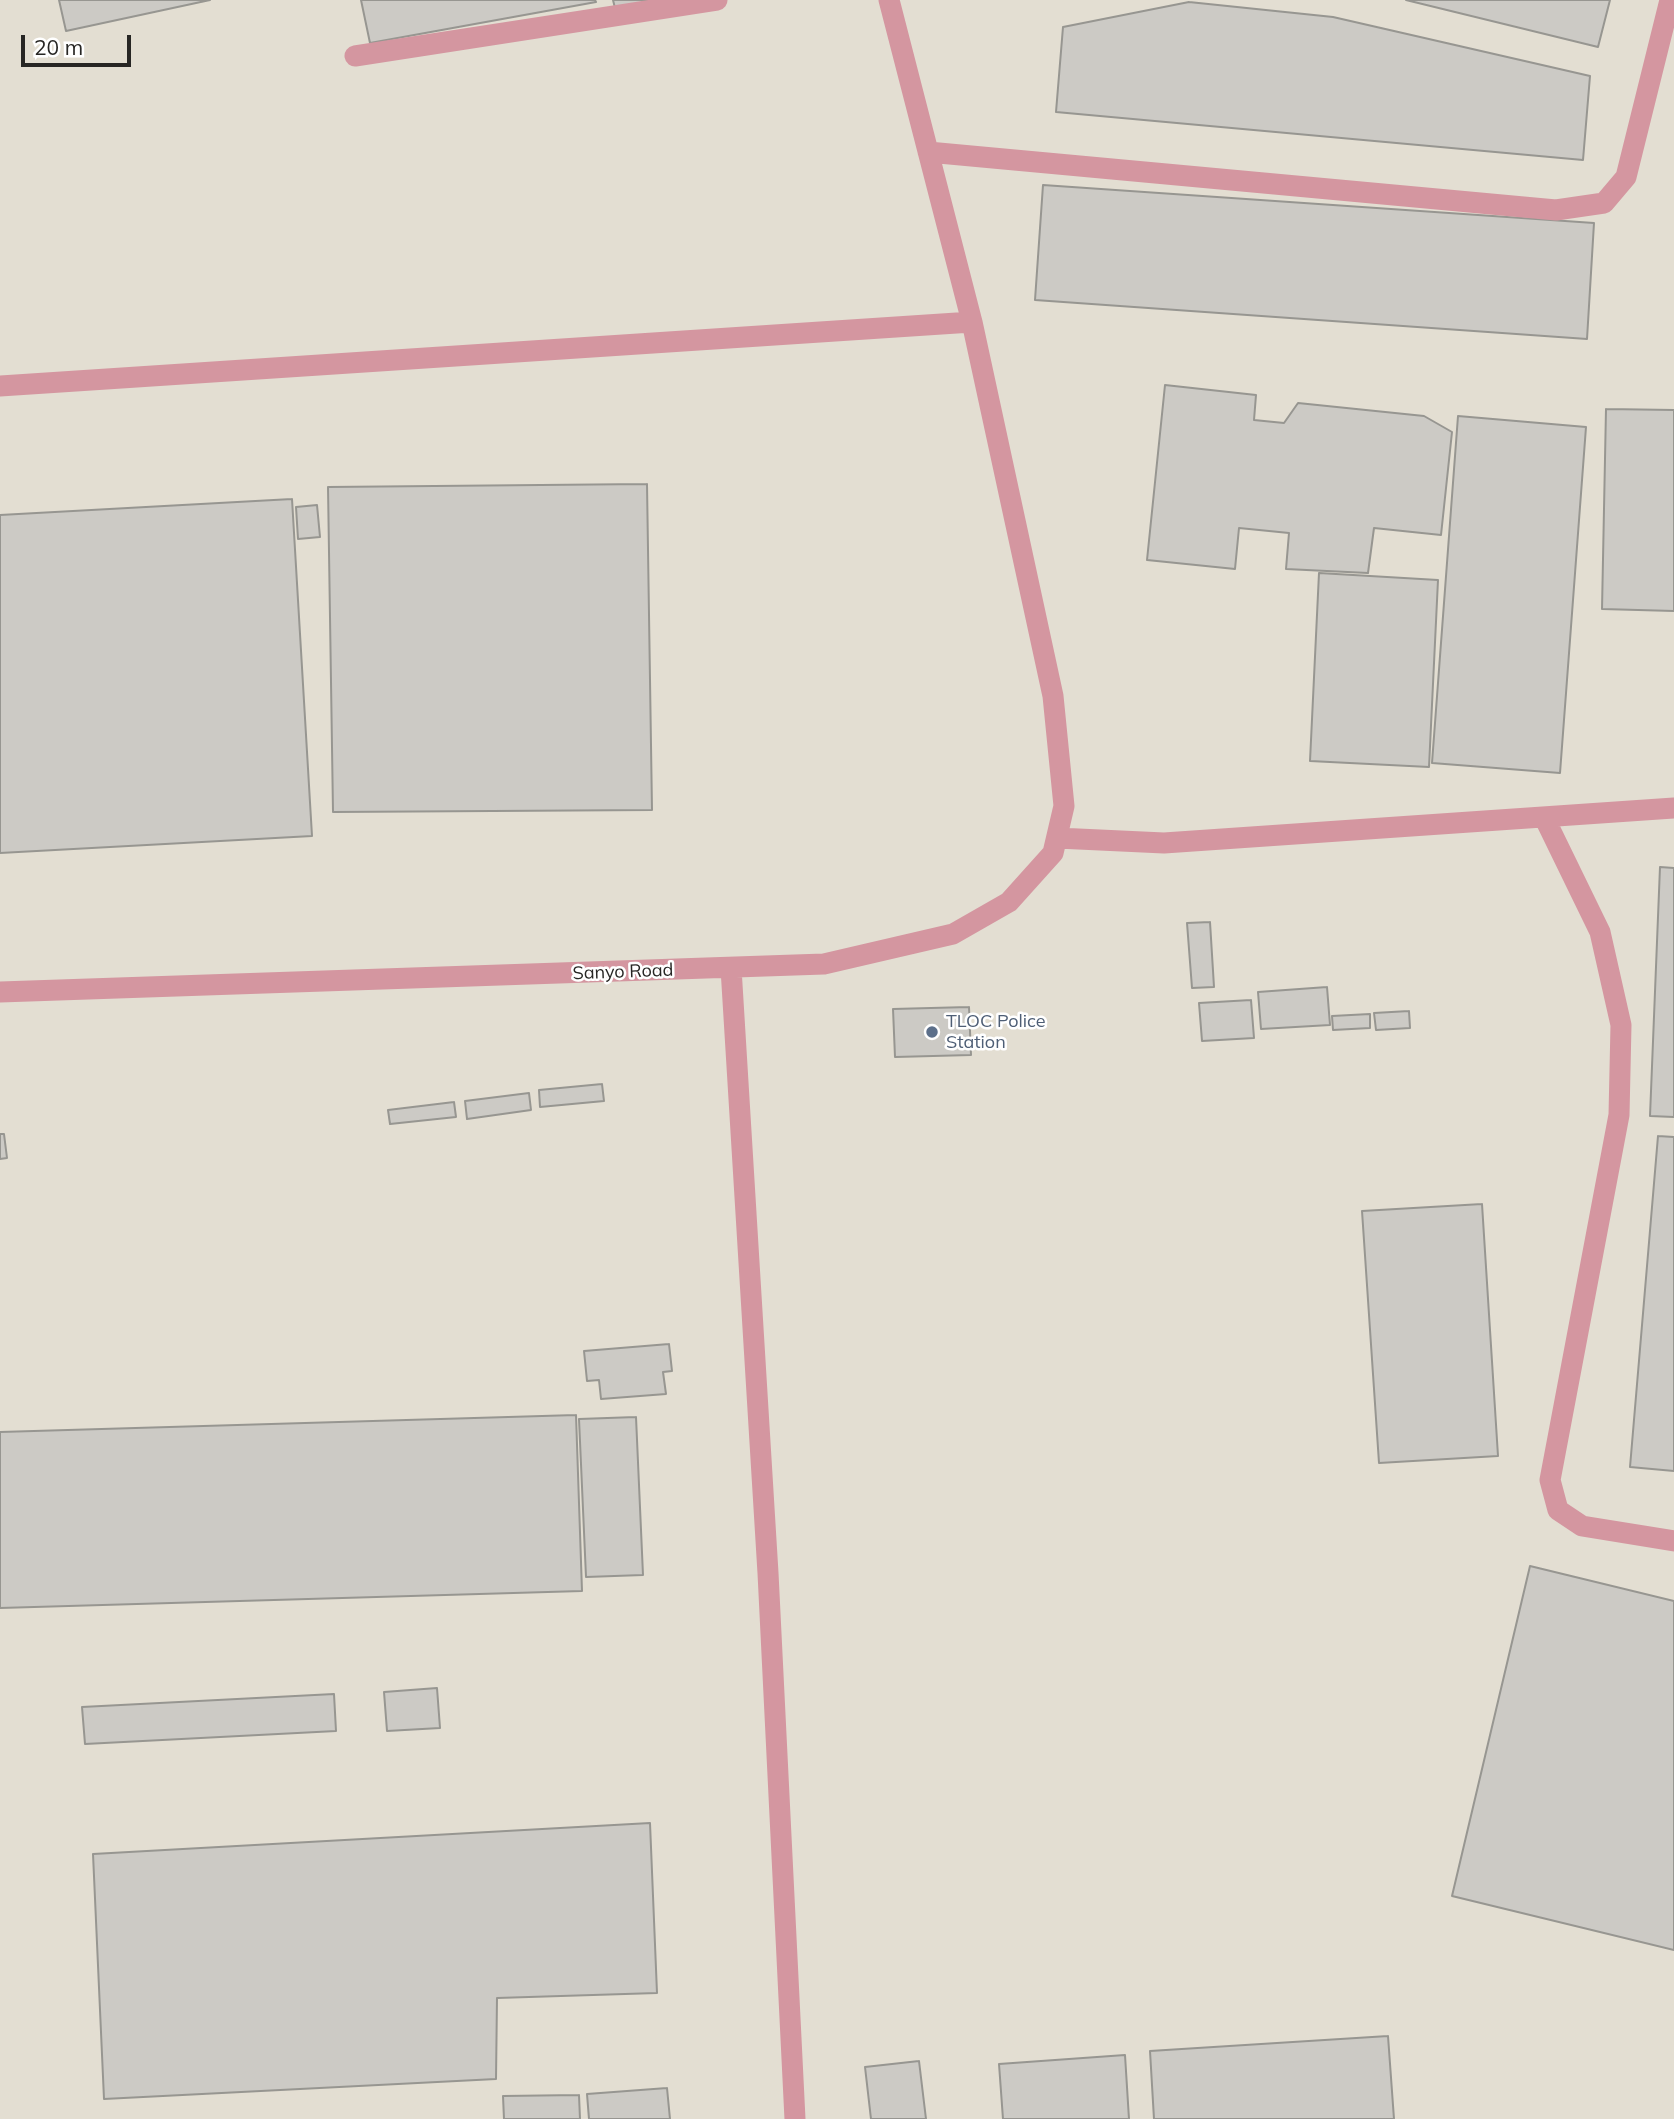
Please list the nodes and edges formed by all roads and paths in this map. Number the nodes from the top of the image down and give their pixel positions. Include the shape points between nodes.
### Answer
1 (716, 0) edge
2 (889, 0) edge
3 (1670, 0) edge
4 (355, 56) dead end
5 (928, 152) junction
6 (972, 323) junction
7 (0, 386) edge
8 (1674, 808) edge
9 (1544, 817) junction
10 (1056, 838) junction
11 (731, 968) junction
12 (0, 992) edge
13 (1674, 1541) edge
14 (795, 2119) edge

1 - 4 street
2 - 5 street, Sanyo Road
3 - 5 street via 1626,177 1604,203 1556,210
5 - 6 street, Sanyo Road
6 - 7 street
6 - 10 street, Sanyo Road via 1053,696 1064,806
8 - 9 street
9 - 10 street via 1164,843
9 - 13 street via 1600,932 1621,1025 1619,1115 1550,1480 1558,1510 1582,1526
10 - 11 street, Sanyo Road via 1053,853 1009,902 953,934 824,964
11 - 12 street, Sanyo Road
11 - 14 street

